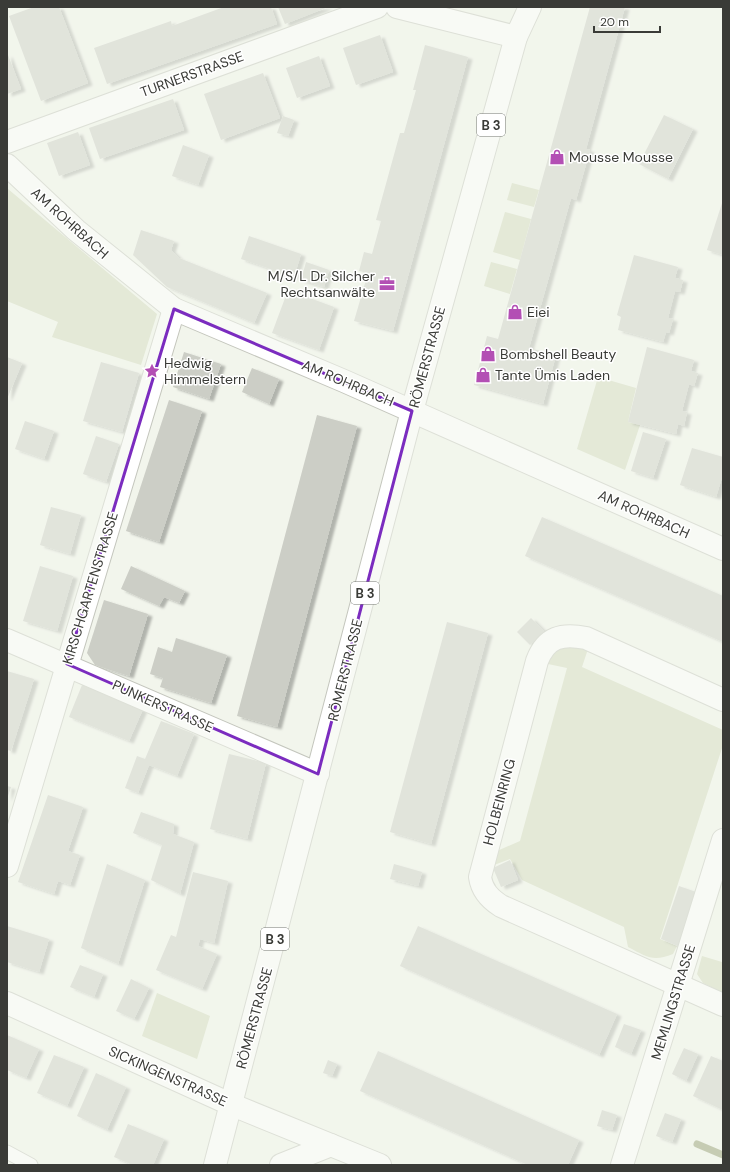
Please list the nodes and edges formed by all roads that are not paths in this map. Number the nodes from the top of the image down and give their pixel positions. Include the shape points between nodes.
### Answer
1 (377, 7) edge
2 (397, 7) edge
3 (517, 7) edge
4 (530, 7) edge
5 (516, 37) junction
6 (7, 142) edge
7 (7, 165) edge
8 (174, 309) junction
9 (412, 411) junction
10 (723, 549) edge
11 (7, 640) edge
12 (67, 664) junction
13 (723, 700) edge
14 (318, 774) junction
15 (723, 840) edge
16 (7, 866) edge
17 (678, 984) junction
18 (7, 1003) edge
19 (723, 1005) edge
20 (230, 1104) junction
21 (331, 1145) junction
22 (7, 1152) edge
23 (31, 1165) edge
24 (215, 1165) edge
25 (281, 1165) edge
26 (380, 1165) edge
27 (622, 1165) edge

1 - 6 street, TURNERSTRASSE
2 - 5 street
3 - 5 street, RÖMERSTRASSE / B 3
4 - 5 street, RÖMERSTRASSE / B 3
5 - 9 street, RÖMERSTRASSE / B 3
7 - 8 street, AM ROHRBACH via 76,230
8 - 9 street, AM ROHRBACH
8 - 12 street, KIRSCHGARTENSTRASSE
9 - 10 street, AM ROHRBACH
9 - 14 street, RÖMERSTRASSE / B 3
11 - 12 street, PUNKERSTRASSE
12 - 14 street, PUNKERSTRASSE
12 - 16 street, KIRSCHGARTENSTRASSE
13 - 17 street, HOLBEINRING via 586,638 573,635 550,642 540,653 537,661 480,877 485,892 501,906
14 - 20 street, RÖMERSTRASSE / B 3
15 - 17 street, MEMLINGSTRASSE
17 - 19 street, HOLBEINRING
17 - 27 street, MEMLINGSTRASSE
18 - 20 street, SICKINGENSTRASSE
20 - 21 street, SICKINGENSTRASSE
20 - 24 street, RÖMERSTRASSE
21 - 25 street
21 - 26 street, SICKINGENSTRASSE
22 - 23 lane

